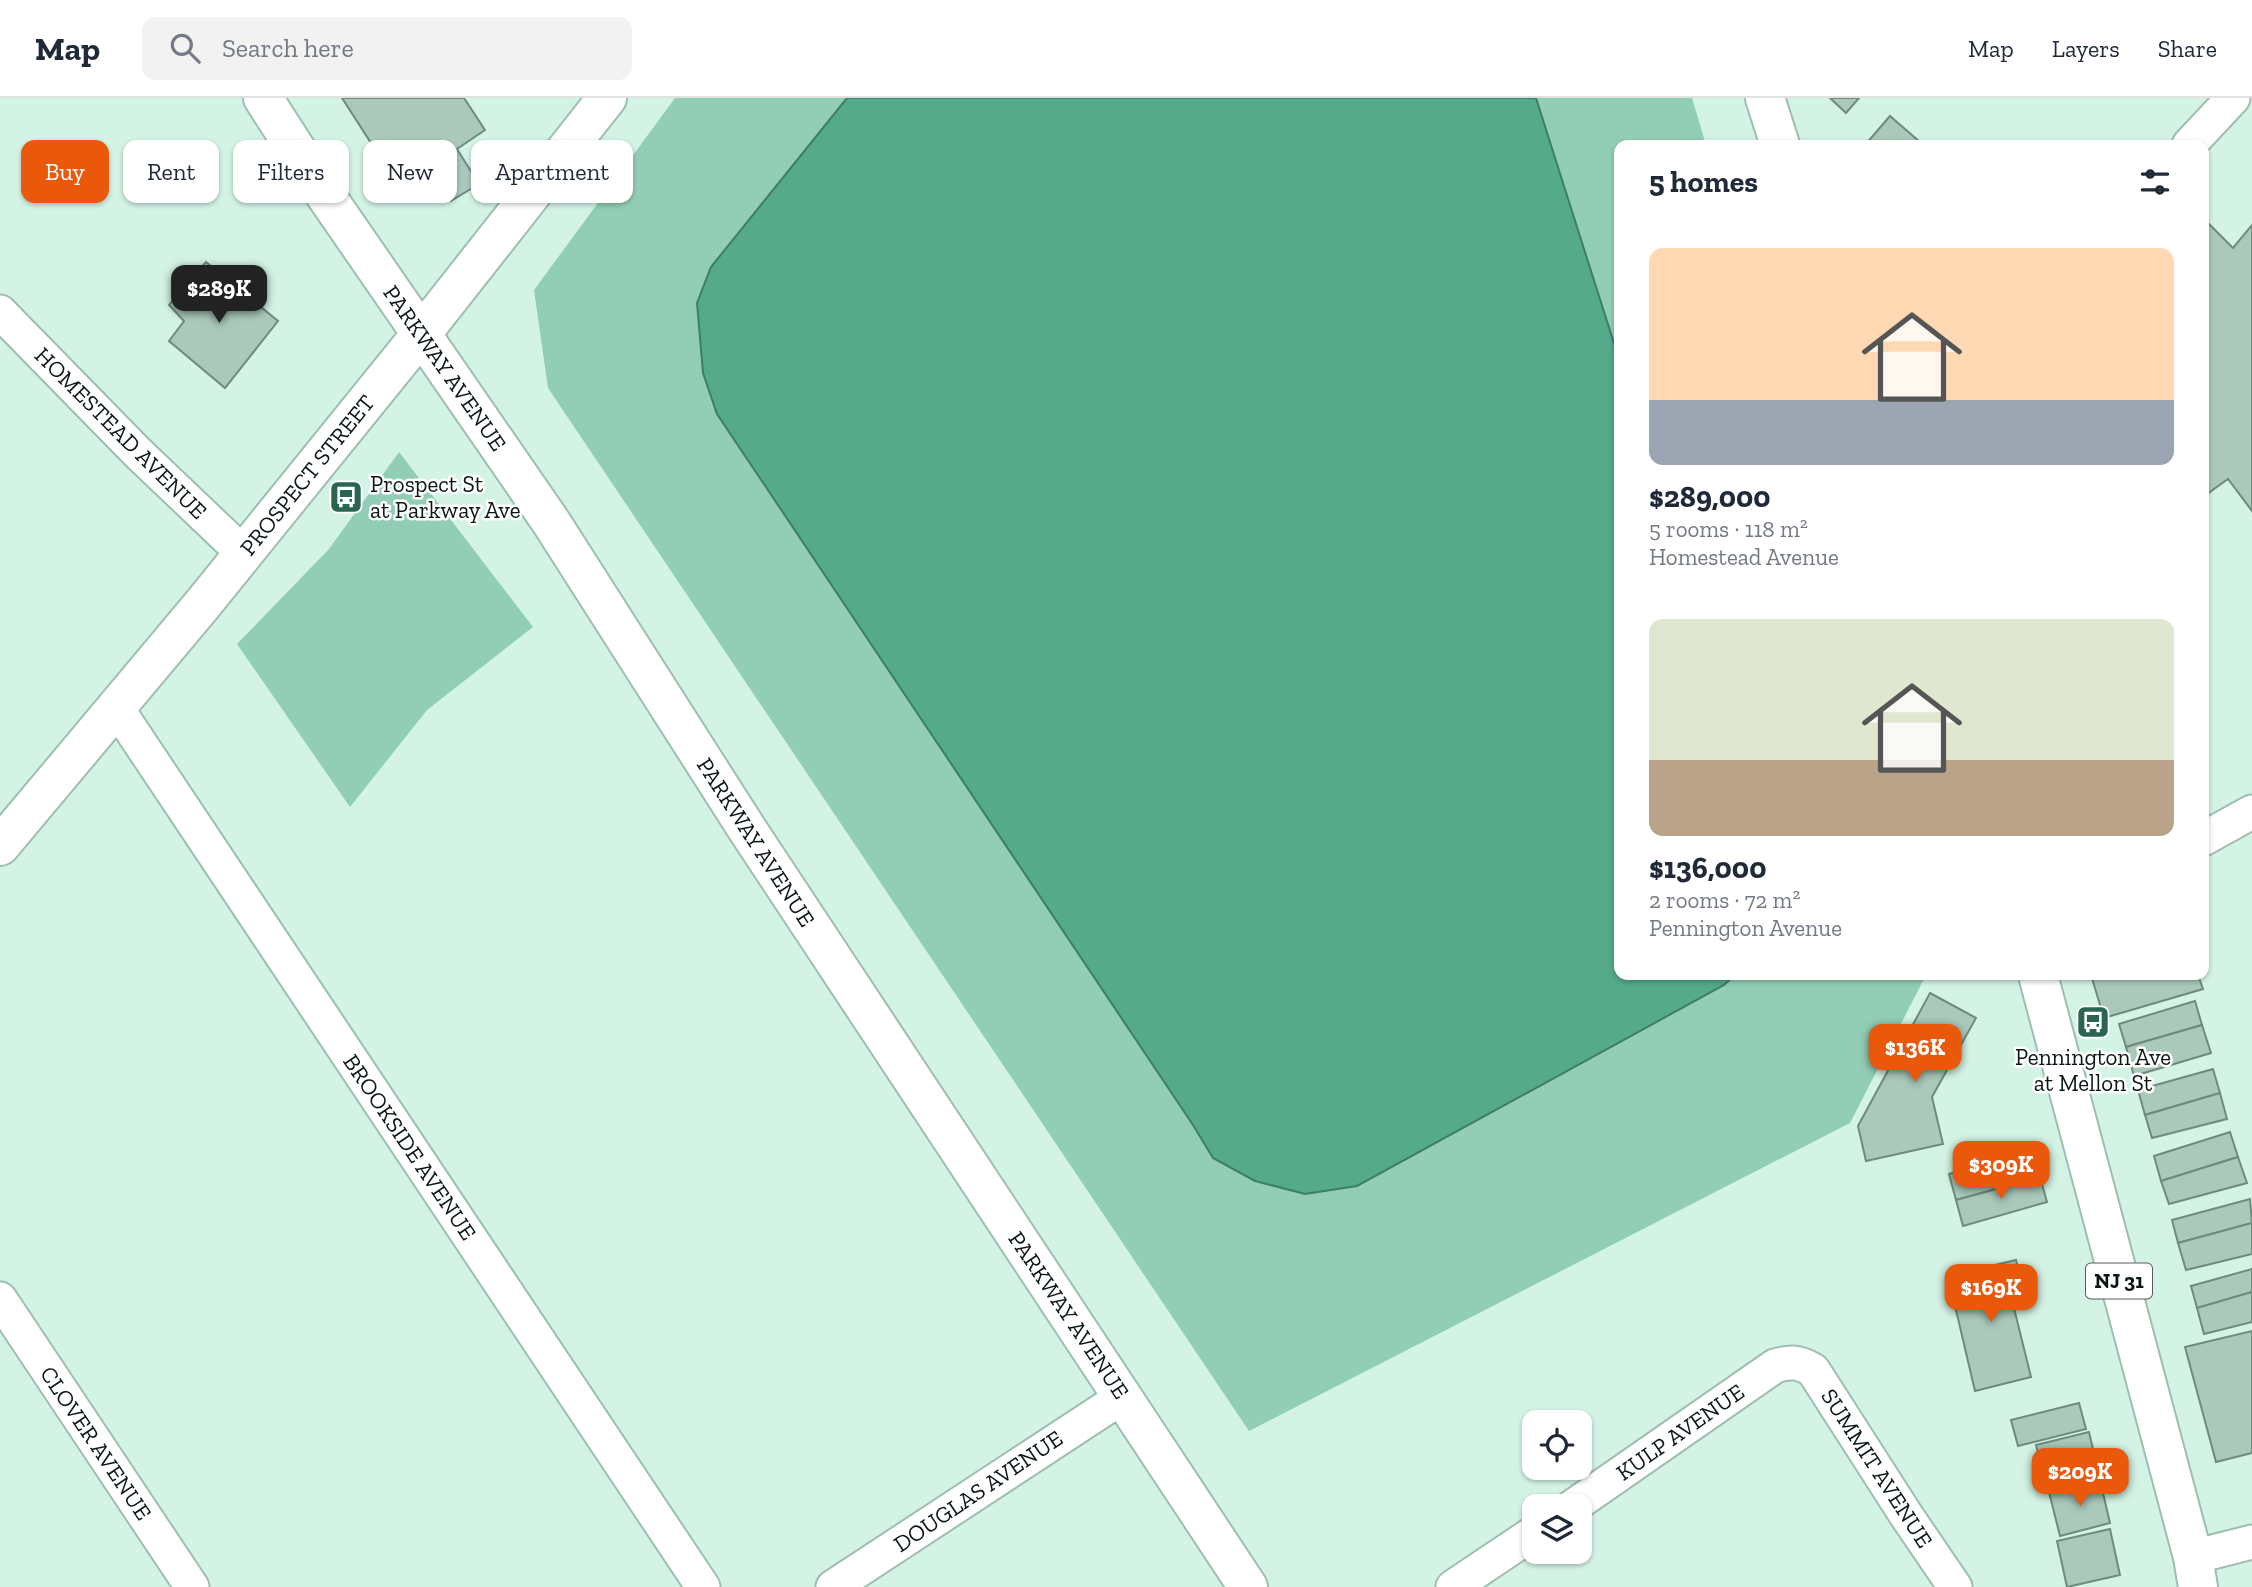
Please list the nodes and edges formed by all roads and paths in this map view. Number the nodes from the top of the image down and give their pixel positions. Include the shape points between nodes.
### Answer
1 (263, 98) edge
2 (607, 98) edge
3 (1765, 98) edge
4 (2233, 98) edge
5 (1778, 140) edge
6 (2194, 140) edge
7 (0, 312) edge
8 (422, 333) junction
9 (243, 553) junction
10 (116, 707) junction
11 (2252, 812) edge
12 (2209, 836) edge
13 (0, 846) edge
14 (2039, 980) edge
15 (0, 1299) edge
16 (1790, 1361) joint
17 (1124, 1396) junction
18 (1591, 1494) edge
19 (1522, 1541) edge
20 (2252, 1542) edge
21 (2195, 1572) edge
22 (192, 1587) edge
23 (703, 1587) edge
24 (833, 1587) edge
25 (1248, 1587) edge
26 (1453, 1587) edge
27 (1955, 1587) edge

1 - 8 street, PARKWAY AVENUE
2 - 8 street, PROSPECT STREET
3 - 5 street
4 - 6 street
7 - 9 street, HOMESTEAD AVENUE
8 - 9 street, PROSPECT STREET
8 - 17 street, PARKWAY AVENUE
9 - 10 street, PROSPECT STREET
10 - 13 street, PROSPECT STREET
10 - 23 street, BROOKSIDE AVENUE
11 - 12 street
14 - 21 street, NJ 31
15 - 22 street, CLOVER AVENUE
16 - 18 street, KULP AVENUE via 1775,1366
16 - 27 street, SUMMIT AVENUE via 1813,1370
17 - 24 street, DOUGLAS AVENUE
17 - 25 street, PARKWAY AVENUE
19 - 26 street
20 - 21 street

